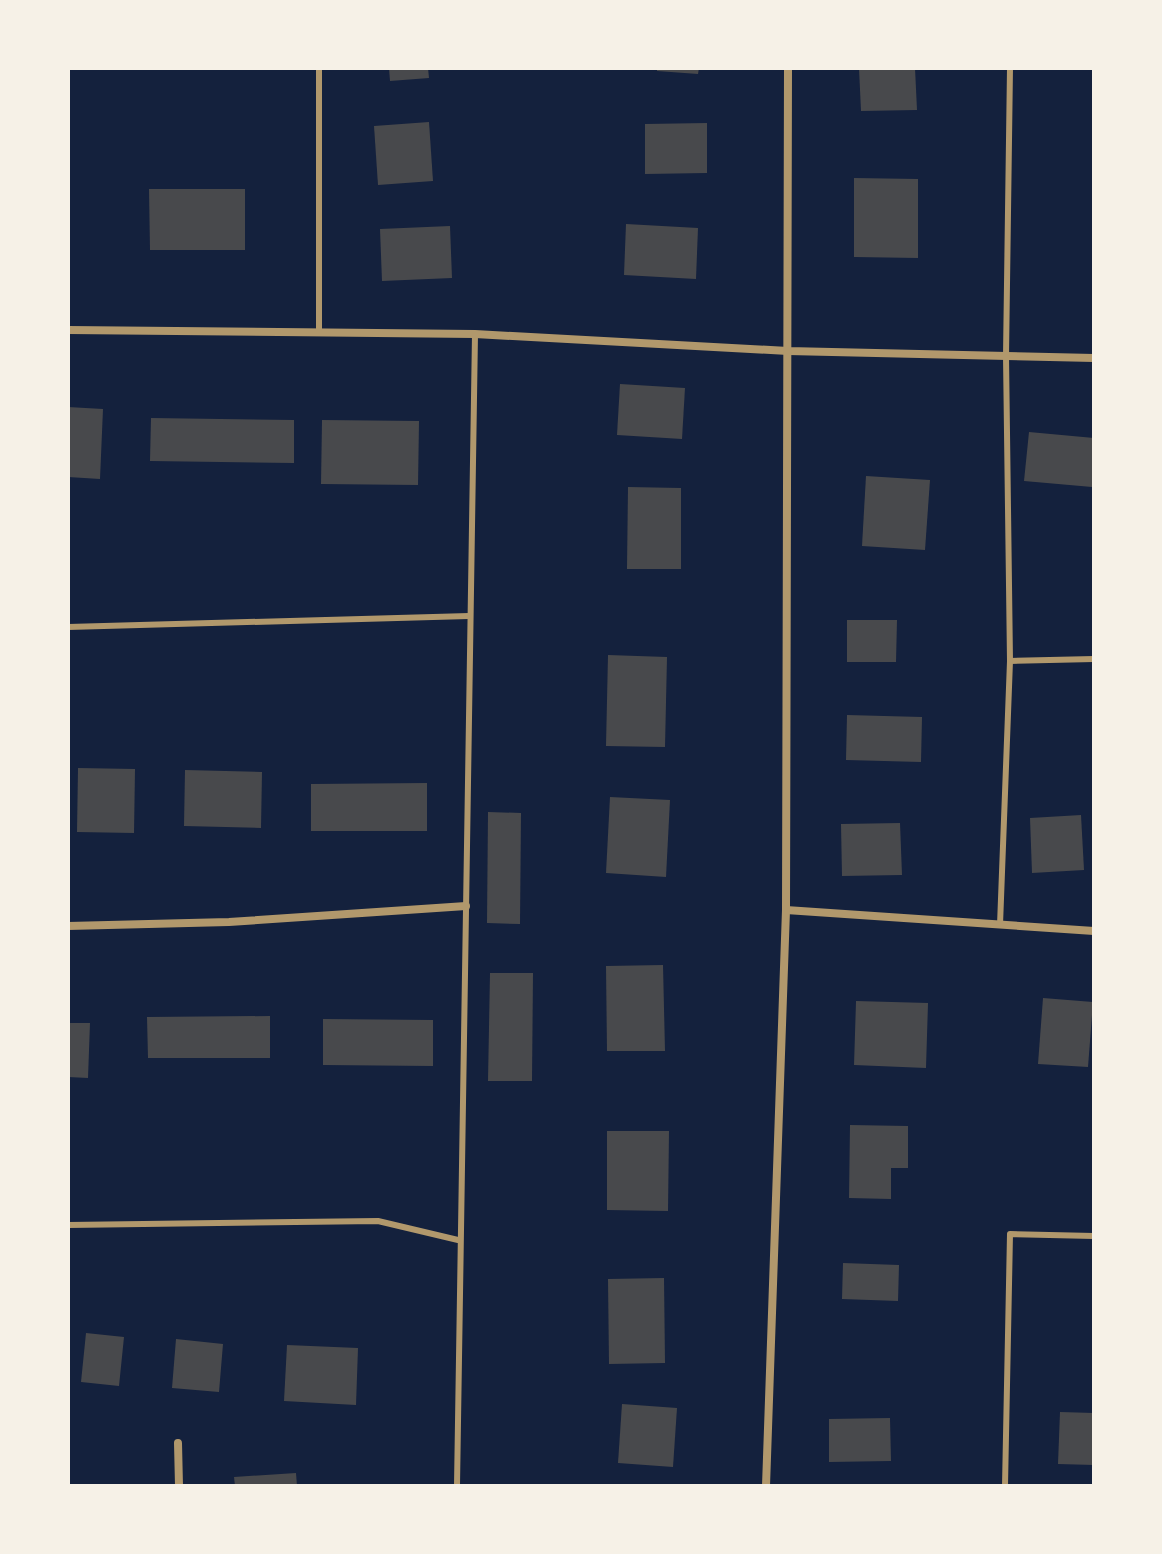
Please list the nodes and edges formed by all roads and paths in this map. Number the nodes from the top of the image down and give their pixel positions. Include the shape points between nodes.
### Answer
1 (319, 68) edge
2 (788, 68) edge
3 (1010, 68) edge
4 (68, 330) edge
5 (319, 330) junction
6 (475, 334) junction
7 (788, 351) junction
8 (1006, 356) junction
9 (1094, 358) edge
10 (469, 616) junction
11 (68, 627) edge
12 (1094, 659) edge
13 (1010, 661) junction
14 (466, 906) junction
15 (786, 910) junction
16 (1000, 925) junction
17 (68, 926) edge
18 (1094, 931) edge
19 (68, 1225) edge
20 (1094, 1236) edge
21 (458, 1240) junction
22 (178, 1443) dead end
23 (179, 1486) edge
24 (457, 1486) edge
25 (766, 1486) edge
26 (1005, 1486) edge

1 - 5 lane
2 - 7 street
3 - 8 lane
4 - 5 street
5 - 6 street
6 - 7 street
6 - 10 lane
7 - 8 street
7 - 15 street
8 - 9 street
8 - 13 lane
10 - 11 lane
10 - 14 lane
12 - 13 lane
13 - 16 lane
14 - 17 street via 229,922
14 - 21 lane
15 - 16 street
15 - 25 street
16 - 18 street
19 - 21 lane via 378,1221
20 - 26 lane via 1010,1234
21 - 24 lane
22 - 23 street

